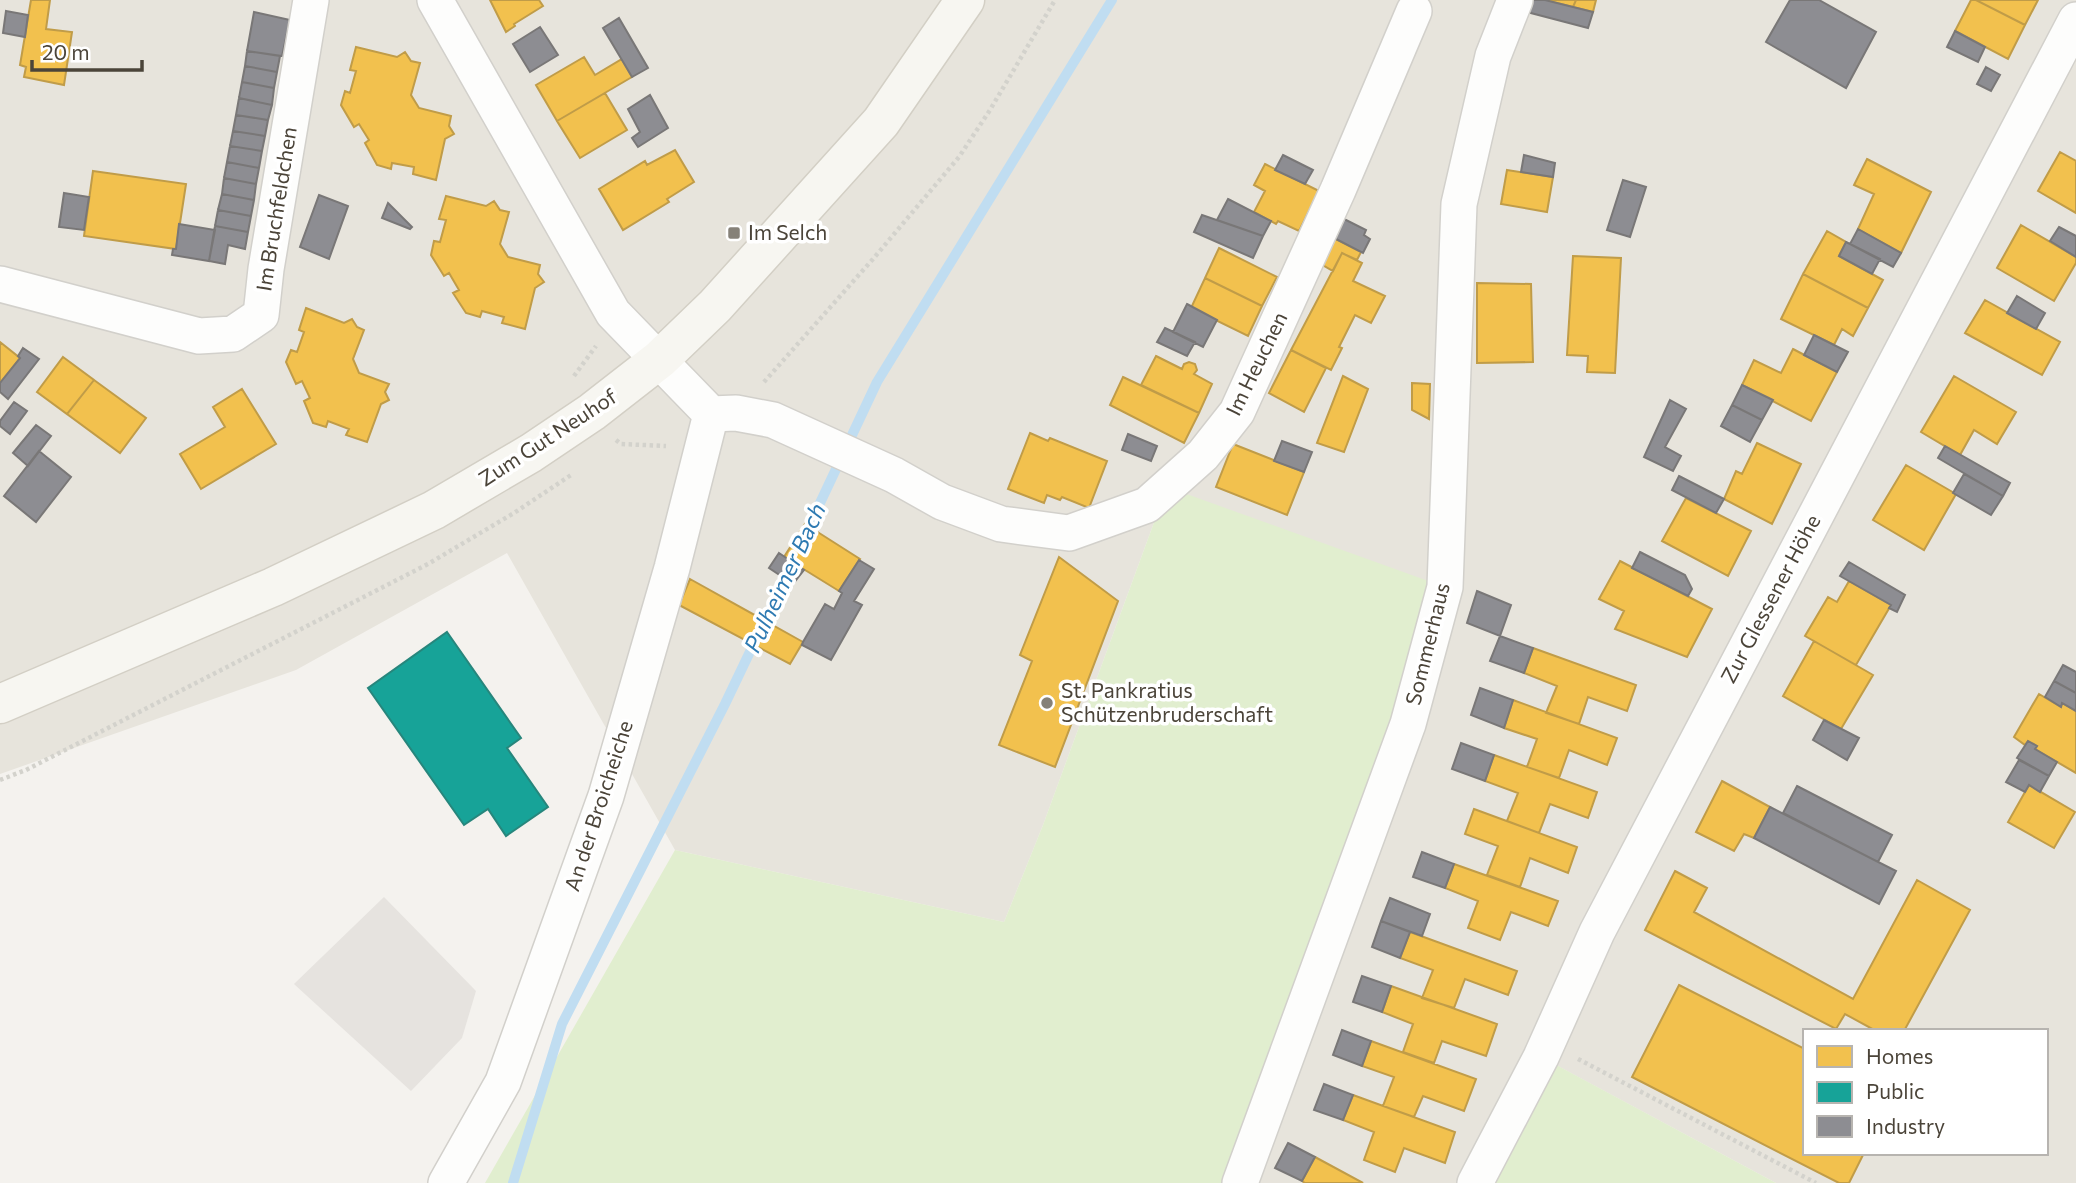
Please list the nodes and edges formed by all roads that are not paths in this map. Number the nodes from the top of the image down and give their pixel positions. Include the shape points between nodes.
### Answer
1 (311, 0) edge
2 (435, 0) edge
3 (965, 0) edge
4 (1515, 0) edge
5 (1414, 11) dead end
6 (2076, 20) edge
7 (0, 284) edge
8 (660, 359) junction
9 (724, 414) junction
10 (0, 704) edge
11 (446, 1183) edge
12 (1240, 1183) edge
13 (1475, 1183) edge

1 - 7 street, Im Bruchfeldchen via 261,315 233,334 199,336
2 - 8 street via 614,313
3 - 8 main road, Zum Gut Neuhof via 881,122 715,306
4 - 12 street, Sommerhaus via 1493,55 1460,204 1445,587 1408,724
5 - 9 street, Im Heuchen via 1237,411 1203,455 1147,505 1069,533 1002,524 942,502 773,420
6 - 13 street, Zur Glessener Höhe via 1603,920
8 - 9 street
8 - 10 main road, Zum Gut Neuhof via 531,453 435,510 273,587
9 - 11 street, An der Broicheiche via 704,448 606,796 503,1082

